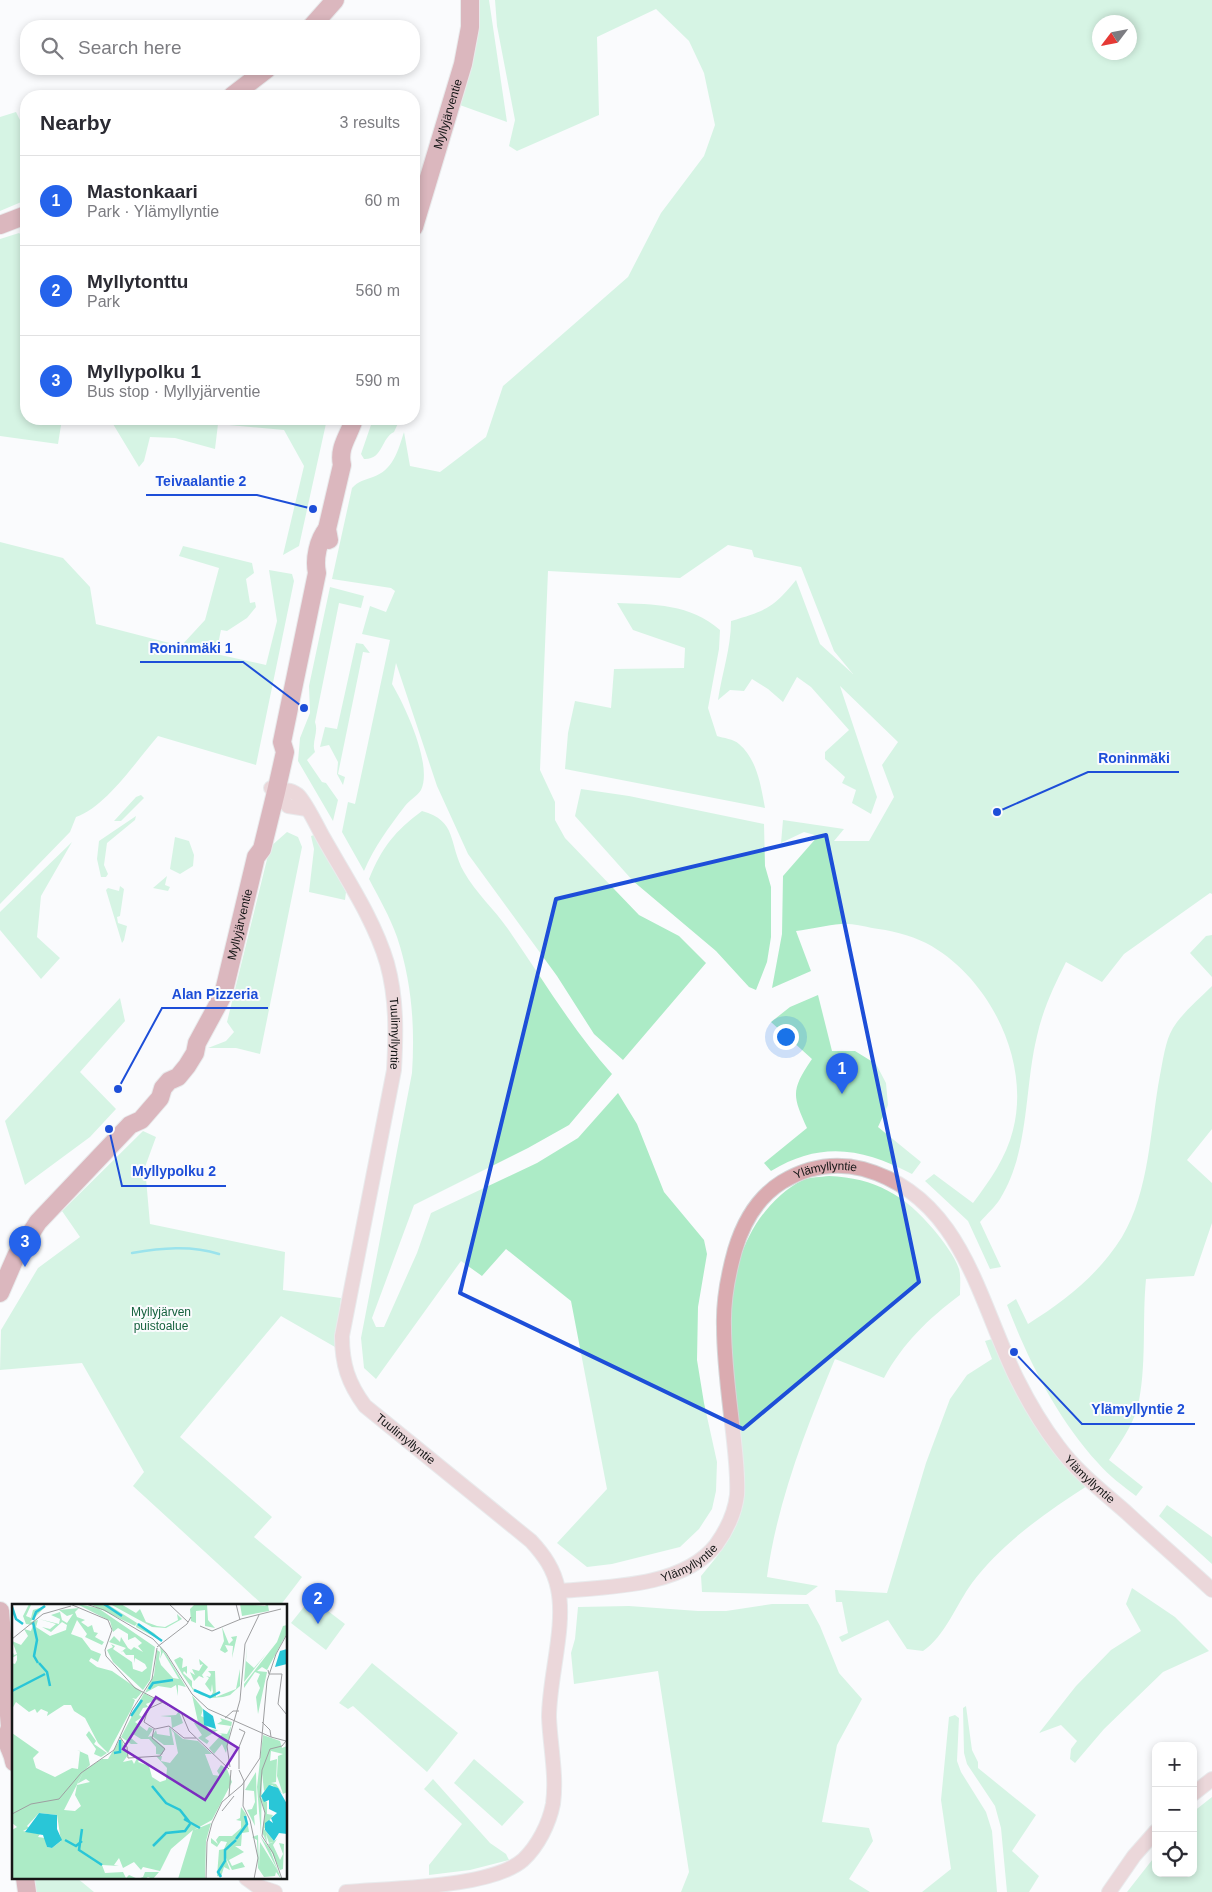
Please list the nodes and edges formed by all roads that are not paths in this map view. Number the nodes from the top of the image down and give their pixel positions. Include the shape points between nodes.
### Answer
1 (335, 0) edge
2 (470, 0) edge
3 (317, 20) edge
4 (259, 75) edge
5 (240, 90) edge
6 (420, 207) edge
7 (20, 216) edge
8 (0, 224) edge
9 (352, 425) edge
10 (273, 789) junction
11 (0, 1293) edge
12 (1212, 1590) edge
13 (559, 1591) junction
14 (0, 1611) edge
15 (12, 1724) edge
16 (12, 1755) edge
17 (1212, 1778) edge
18 (1197, 1791) edge
19 (1155, 1832) edge
20 (249, 1880) edge
21 (275, 1892) edge
22 (346, 1892) edge
23 (1109, 1892) edge

1 - 3 main road
2 - 6 main road, Myllyjärventie via 470,27 463,64
4 - 5 main road
7 - 8 main road
9 - 10 main road, Myllyjärventie via 340,456 342,465 328,530 330,538 323,566 317,572 282,742 285,752
10 - 11 main road, Myllyjärventie via 262,849 256,857 223,994 197,1042 196,1053 178,1077 166,1085 160,1098 141,1120 130,1125 38,1222 16,1256
10 - 13 street, Tuulimyllyntie via 283,803 307,810 373,928 387,963 396,1016 394,1070 342,1336 346,1375 365,1406 531,1541 554,1572
12 - 13 street, Ylämyllyntie via 1090,1480 1038,1418 1017,1378 967,1260 940,1218 906,1189 878,1173 850,1166 823,1166 789,1178 766,1195 749,1216 730,1267 724,1297 724,1328 737,1497 728,1524 715,1546 695,1564 656,1580
13 - 22 street, Tuulimyllyntie via 549,1716 553,1803 549,1820 536,1844 522,1860 504,1871 482,1878
14 - 15 main road
15 - 16 main road via 7,1735 8,1750
17 - 18 street
19 - 23 street
20 - 21 street

